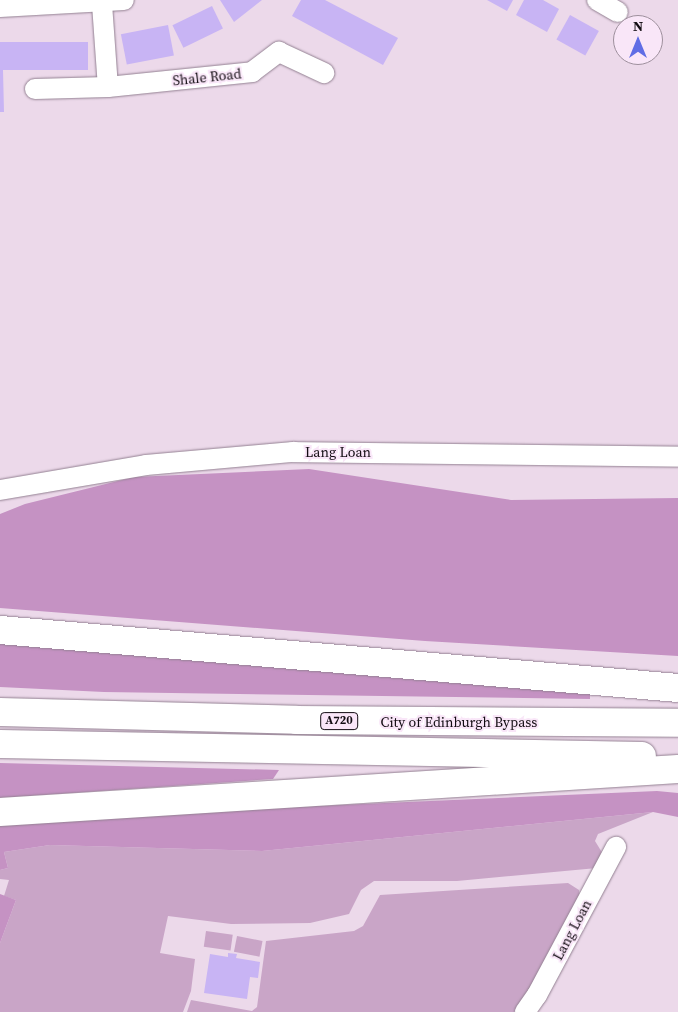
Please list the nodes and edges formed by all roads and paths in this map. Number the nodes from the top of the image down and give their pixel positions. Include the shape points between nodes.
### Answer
1 (124, 0) edge
2 (597, 0) edge
3 (102, 4) junction
4 (12, 5) edge
5 (618, 12) dead end
6 (324, 72) dead end
7 (108, 86) junction
8 (34, 89) dead end
9 (678, 457) edge
10 (0, 490) edge
11 (0, 630) edge
12 (678, 688) edge
13 (0, 712) edge
14 (678, 723) edge
15 (0, 744) edge
16 (678, 756) edge
17 (678, 768) edge
18 (0, 812) edge
19 (616, 847) dead end
20 (525, 1012) edge

1 - 3 street
2 - 5 street
3 - 4 street
3 - 7 street
6 - 7 street, Shale Road via 279,52 252,72
7 - 8 street, Shale Road
9 - 10 street, Lang Loan via 293,452 146,465
11 - 12 highway
13 - 14 highway, City of Edinburgh Bypass / A720 via 296,720
15 - 16 highway
17 - 18 highway
19 - 20 street, Lang Loan via 538,995

